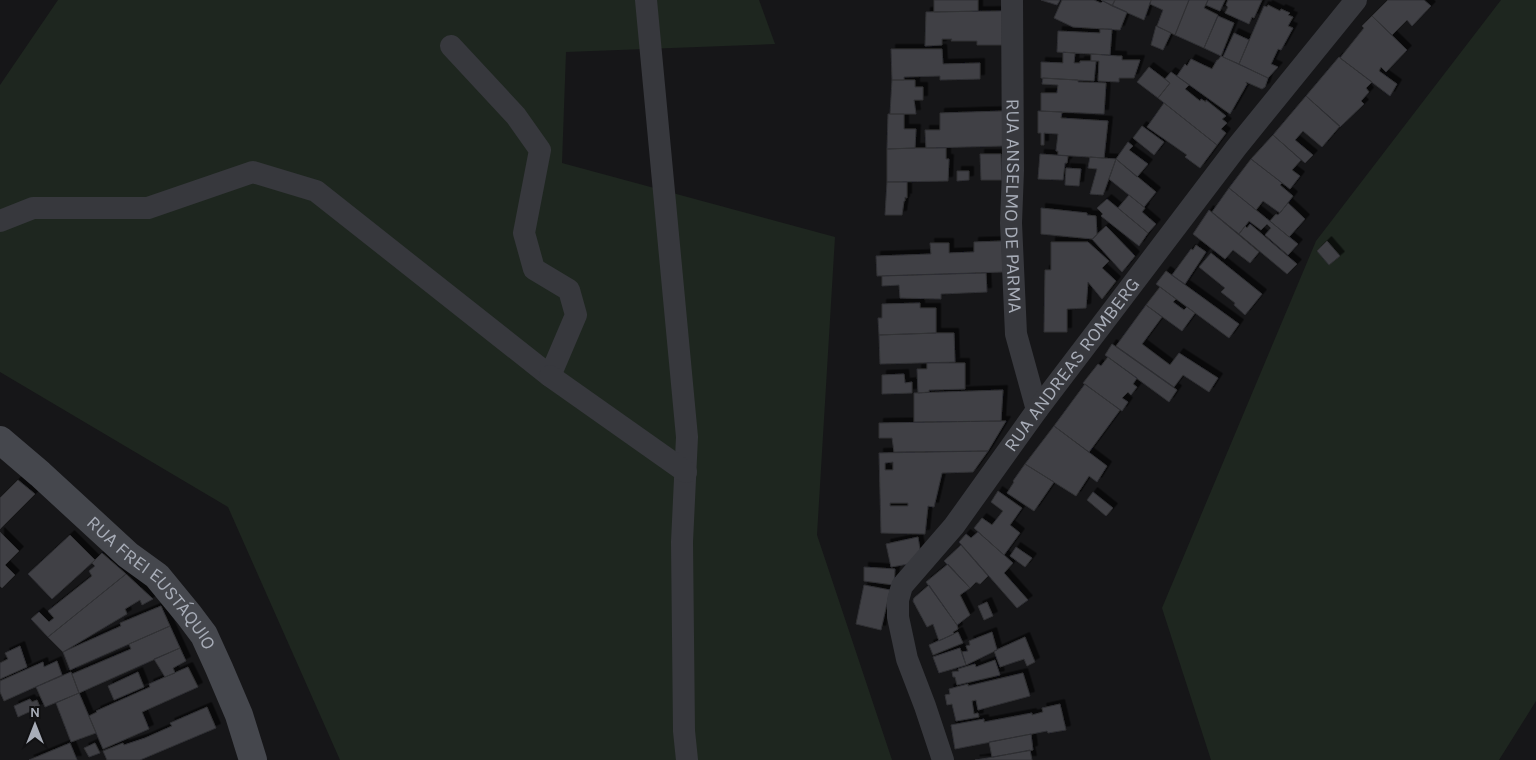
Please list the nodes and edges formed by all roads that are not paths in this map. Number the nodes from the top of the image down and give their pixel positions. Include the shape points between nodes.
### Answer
1 (646, 0) edge
2 (1012, 0) edge
3 (1356, 0) edge
4 (451, 46) dead end
5 (0, 221) edge
6 (550, 376) junction
7 (1037, 410) junction
8 (0, 440) edge
9 (686, 472) junction
10 (253, 760) edge
11 (687, 760) edge
12 (943, 760) edge

1 - 9 street via 687,437
2 - 7 street, RUA ANSELMO DE PARMA via 1011,224 1016,334
3 - 7 street, RUA ANDREAS ROMBERG via 1236,148
4 - 6 street via 516,116 540,150 524,233 534,269 569,290 576,315
5 - 6 street via 33,208 148,208 253,172 316,191
6 - 9 street
7 - 12 street, RUA ANDREAS ROMBERG via 954,526 902,586 898,600 898,617 907,658
8 - 10 street, RUA FREI EUSTÁQUIO via 128,555 157,576 189,614 204,635 220,668
9 - 11 street via 682,542

